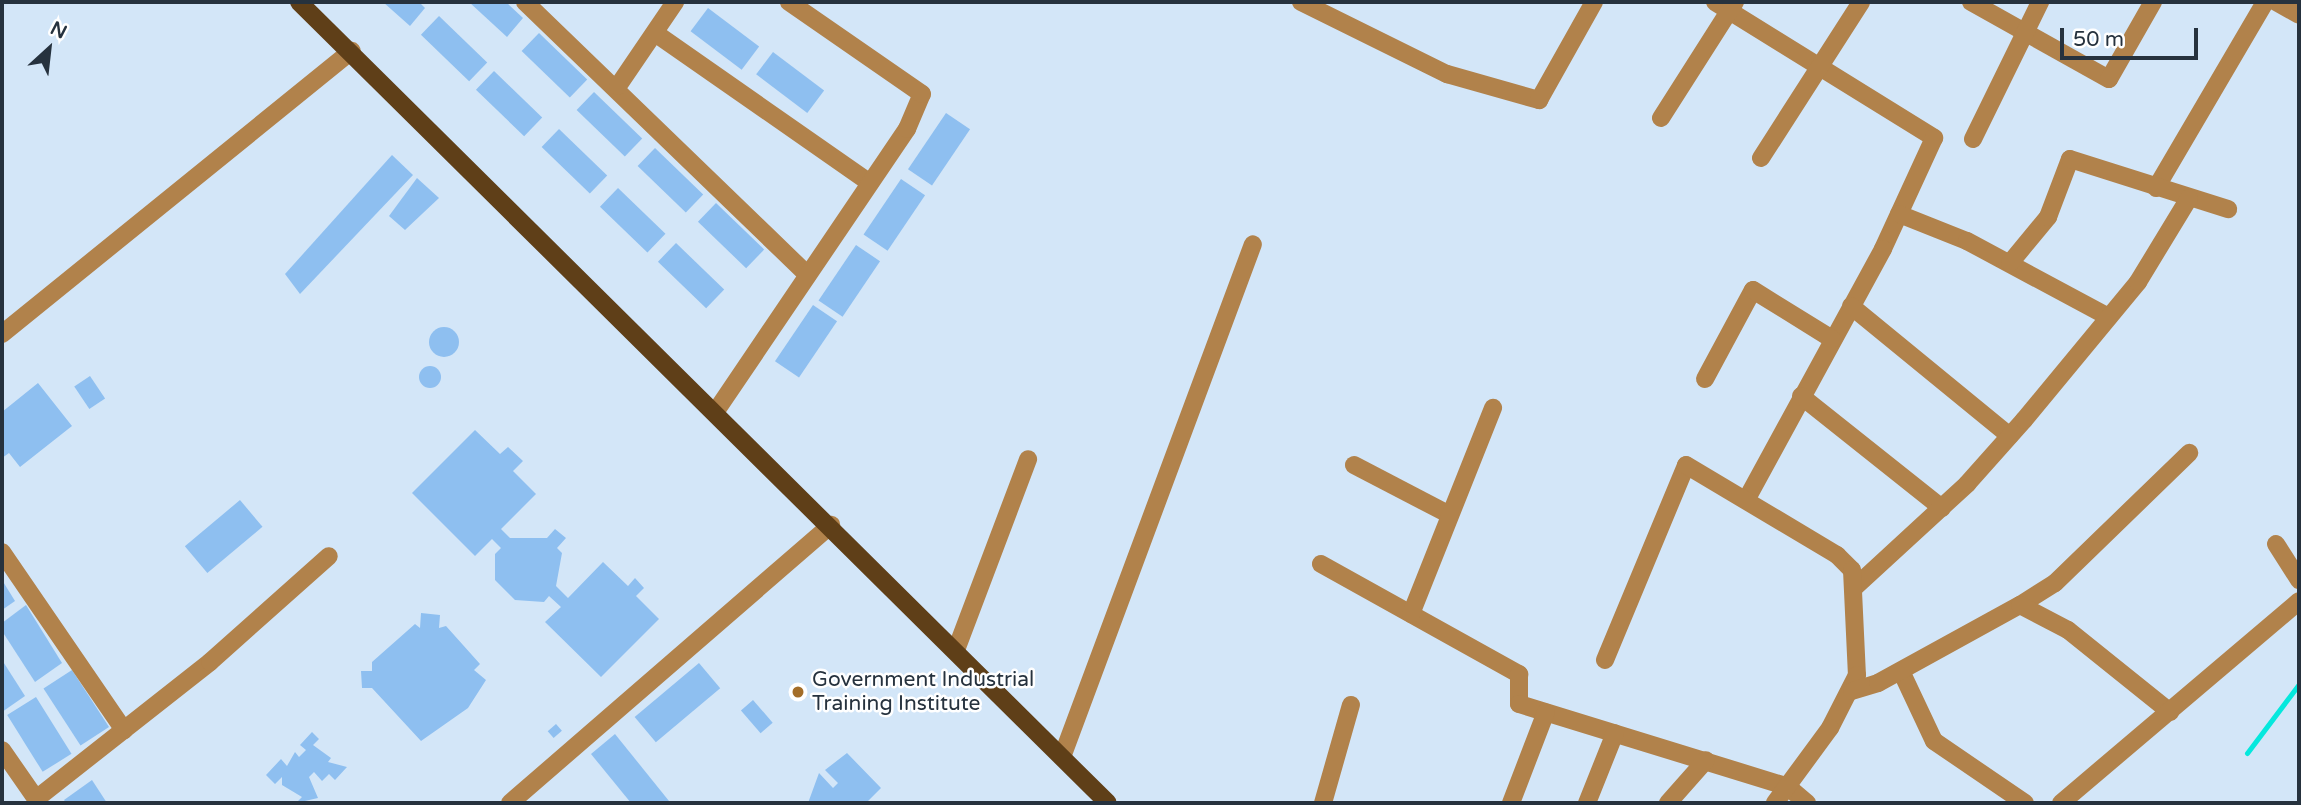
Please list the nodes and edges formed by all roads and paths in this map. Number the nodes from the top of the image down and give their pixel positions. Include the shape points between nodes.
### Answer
1 (525, 2) edge
2 (675, 2) edge
3 (789, 2) edge
4 (1301, 2) edge
5 (1594, 2) edge
6 (1861, 2) edge
7 (1970, 2) edge
8 (2040, 2) edge
9 (2153, 2) edge
10 (2265, 2) edge
11 (2276, 2) edge
12 (1726, 4) edge
13 (310, 5) edge
14 (2299, 15) edge
15 (2021, 32) junction
16 (655, 33) junction
17 (352, 51) junction
18 (1820, 65) junction
19 (618, 86) junction
20 (1661, 118) dead end
21 (1973, 139) dead end
22 (1761, 158) dead end
23 (870, 183) junction
24 (2156, 188) junction
25 (2189, 198) junction
26 (2228, 209) dead end
27 (1899, 214) junction
28 (1253, 244) dead end
29 (2010, 263) junction
30 (808, 275) junction
31 (1851, 306) junction
32 (2109, 317) junction
33 (2, 334) edge
34 (1832, 339) junction
35 (1705, 379) dead end
36 (1801, 396) junction
37 (1493, 408) dead end
38 (716, 411) junction
39 (2010, 436) junction
40 (2189, 453) dead end
41 (1028, 459) dead end
42 (1354, 465) dead end
43 (1746, 500) junction
44 (1942, 508) junction
45 (1450, 514) junction
46 (831, 525) junction
47 (2276, 544) dead end
48 (2, 552) edge
49 (329, 556) dead end
50 (1321, 564) dead end
51 (2299, 580) edge
52 (1854, 588) junction
53 (2299, 601) edge
54 (2020, 605) junction
55 (1411, 614) junction
56 (956, 650) junction
57 (1605, 660) dead end
58 (1900, 671) junction
59 (1852, 691) junction
60 (1351, 705) dead end
61 (1546, 712) junction
62 (2170, 712) junction
63 (124, 730) junction
64 (1615, 733) junction
65 (2, 750) edge
66 (1062, 757) junction
67 (1706, 760) junction
68 (1788, 787) junction
69 (38, 801) edge
70 (1514, 802) edge
71 (510, 803) edge
72 (1108, 803) edge
73 (1323, 803) edge
74 (1587, 803) edge
75 (1668, 803) edge
76 (1775, 803) edge
77 (1807, 803) edge
78 (2025, 803) edge
79 (2061, 803) edge

1 - 19 street
2 - 16 street
3 - 23 street via 922,94
4 - 5 street via 1447,74 1539,100
6 - 18 street
7 - 15 street
8 - 15 street
9 - 15 street via 2109,79
10 - 24 street
11 - 14 street
12 - 18 street
12 - 20 street
13 - 17 main road
15 - 21 street
16 - 19 street
16 - 23 street
17 - 33 street
17 - 38 main road
18 - 22 street
18 - 27 street via 1934,138
19 - 30 street
23 - 30 street
24 - 25 street
24 - 29 street via 2070,159 2048,217
25 - 26 street
25 - 32 street
27 - 29 street
27 - 31 street
28 - 66 street
29 - 32 street
30 - 38 street
31 - 34 street
31 - 39 street
32 - 39 street
34 - 35 street via 1753,290
34 - 36 street
36 - 43 street
36 - 44 street
37 - 45 street
38 - 46 main road
39 - 44 street
40 - 54 street via 2055,583
41 - 56 street
42 - 45 street
43 - 52 street via 1837,555 1852,570
43 - 57 street via 1686,465
44 - 52 street
45 - 55 street
46 - 56 main road
46 - 71 street
47 - 51 street
48 - 63 street
49 - 63 street
50 - 55 street
52 - 59 street
53 - 62 street
54 - 58 street
54 - 62 street via 2068,630
55 - 61 street via 1519,674 1519,704
56 - 66 main road
58 - 59 street
58 - 78 street via 1934,741
59 - 68 street
60 - 73 street
61 - 64 street
61 - 70 street
62 - 79 street
63 - 69 street
64 - 67 street
64 - 74 street
65 - 69 street
66 - 72 main road
67 - 68 street
67 - 75 street
68 - 76 street
68 - 77 street

